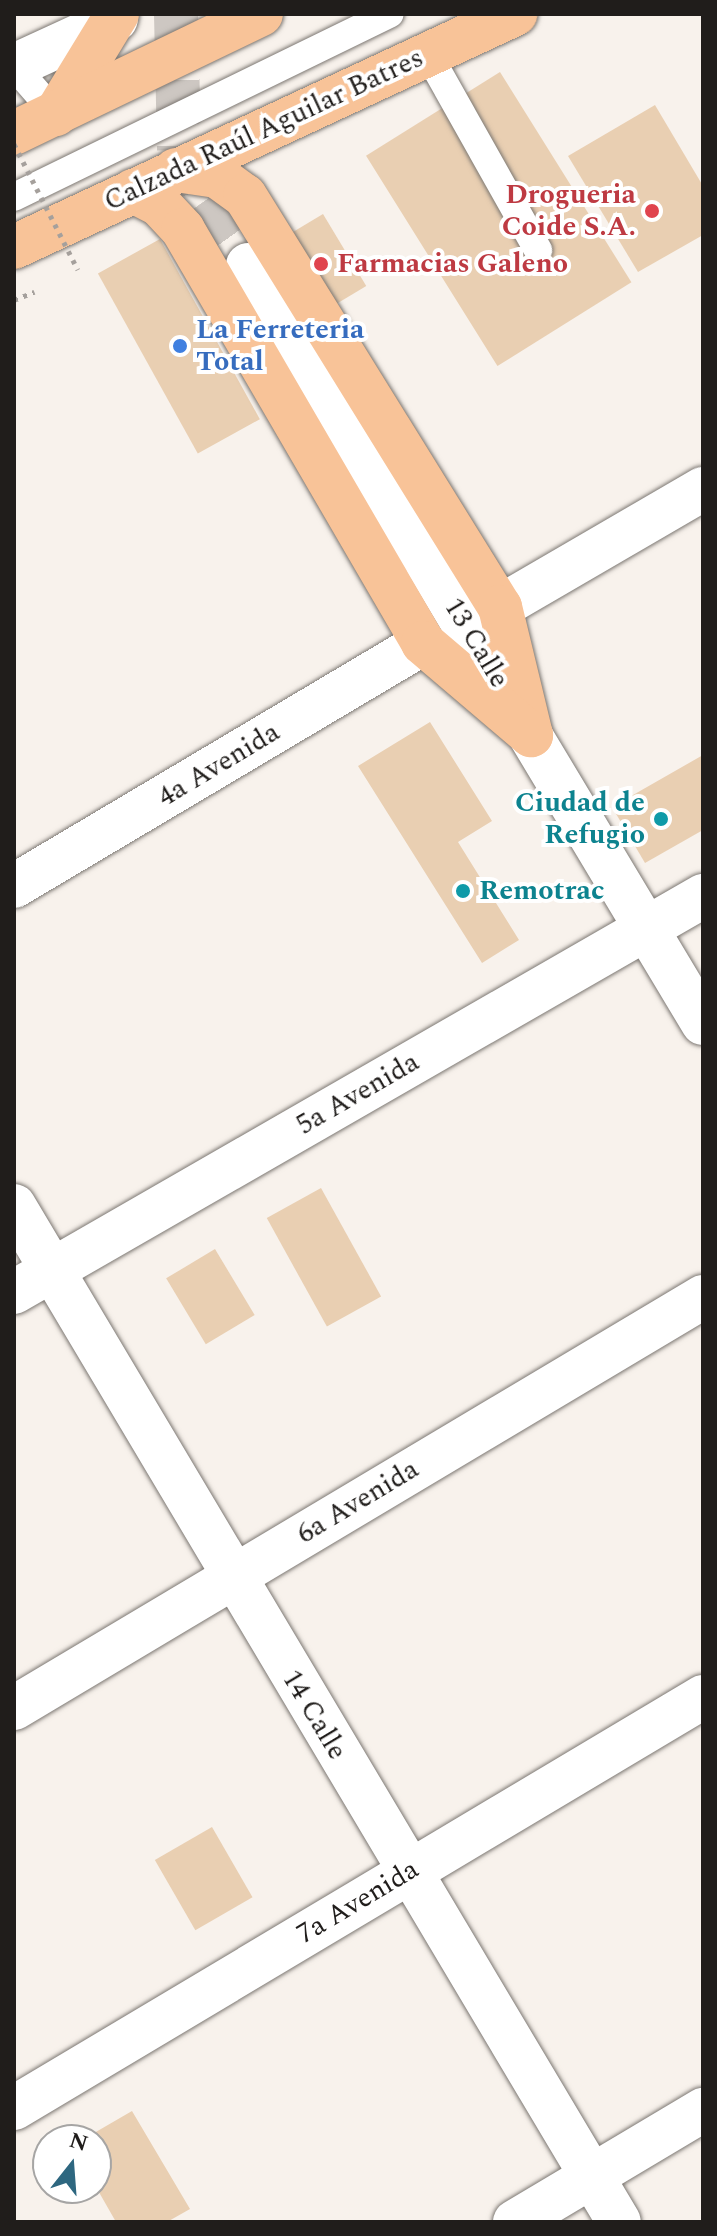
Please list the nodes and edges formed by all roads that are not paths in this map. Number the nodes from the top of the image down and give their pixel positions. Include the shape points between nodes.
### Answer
1 (261, 14) edge
2 (390, 14) edge
3 (515, 14) edge
4 (116, 16) edge
5 (428, 54) junction
6 (14, 66) edge
7 (56, 114) junction
8 (14, 133) edge
9 (176, 170) junction
10 (133, 191) junction
11 (14, 197) edge
12 (14, 247) edge
13 (538, 250) dead end
14 (248, 265) tunnel mouth
15 (703, 489) edge
16 (500, 607) junction
17 (423, 643) junction
18 (531, 735) junction
19 (14, 886) edge
20 (703, 896) edge
21 (647, 929) junction
22 (703, 1023) edge
23 (14, 1206) edge
24 (52, 1270) junction
25 (14, 1292) edge
26 (703, 1297) edge
27 (232, 1577) junction
28 (703, 1697) edge
29 (14, 1708) edge
30 (407, 1873) junction
31 (14, 2108) edge
32 (703, 2110) edge
33 (591, 2176) junction
34 (515, 2222) edge
35 (619, 2222) edge

1 - 7 highway
2 - 11 lane
3 - 5 highway, Calzada Raúl Aguilar Batres
4 - 6 street
4 - 7 highway
5 - 9 highway, Calzada Raúl Aguilar Batres
5 - 13 lane
6 - 7 lane
7 - 8 highway
9 - 10 highway, Calzada Raúl Aguilar Batres
9 - 16 highway via 217,176 245,196
10 - 12 highway, Calzada Raúl Aguilar Batres
10 - 17 highway via 159,204 183,230
14 - 18 street, 13 Calle
15 - 16 street
16 - 18 highway
17 - 18 highway
17 - 19 street, 4a Avenida
18 - 21 street, 13 Calle
20 - 21 street, 5a Avenida
21 - 22 street, 13 Calle
21 - 24 street, 5a Avenida
23 - 24 street, 14 Calle
24 - 25 street, 5a Avenida
24 - 27 street, 14 Calle
26 - 27 street, 6a Avenida
27 - 29 street, 6a Avenida
27 - 30 street, 14 Calle
28 - 30 street, 7a Avenida
30 - 31 street, 7a Avenida
30 - 33 street, 14 Calle
32 - 33 street
33 - 34 street
33 - 35 street, 14 Calle

